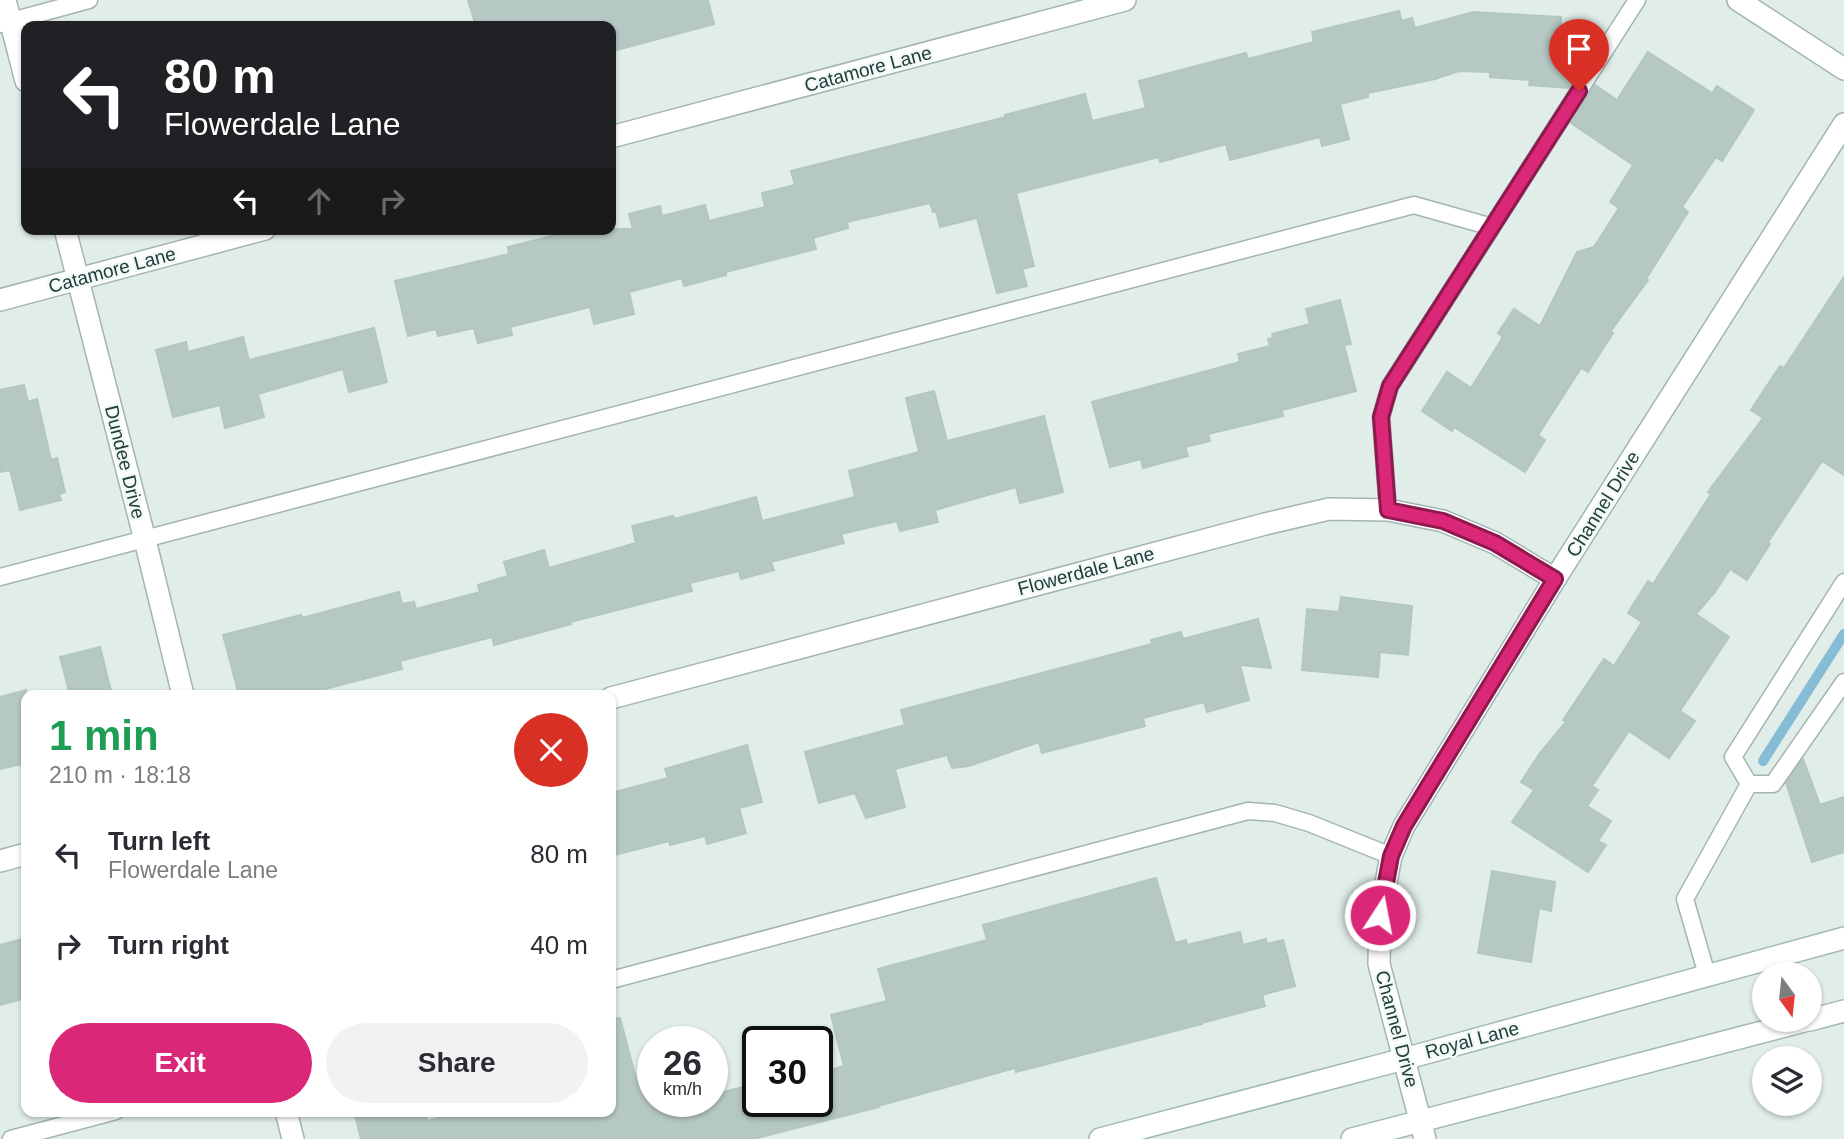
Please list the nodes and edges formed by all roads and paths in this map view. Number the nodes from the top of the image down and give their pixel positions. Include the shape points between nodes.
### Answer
1 (89, 0) edge
2 (1125, 0) edge
3 (1637, 0) edge
4 (1738, 0) edge
5 (5, 15) edge
6 (21, 65) edge
7 (1844, 69) edge
8 (1844, 124) edge
9 (616, 136) edge
10 (1492, 227) junction
11 (67, 235) edge
12 (243, 235) edge
13 (78, 279) junction
14 (0, 300) edge
15 (1388, 510) junction
16 (145, 540) junction
17 (0, 578) edge
18 (1555, 579) junction
19 (1844, 582) edge
20 (1844, 682) edge
21 (182, 690) edge
22 (616, 697) edge
23 (1749, 784) junction
24 (21, 855) edge
25 (1391, 856) junction
26 (0, 861) edge
27 (1844, 938) edge
28 (1707, 975) junction
29 (616, 979) edge
30 (1844, 1011) edge
31 (1822, 1017) edge
32 (1767, 1032) edge
33 (1404, 1059) junction
34 (94, 1117) edge
35 (288, 1117) edge
36 (1423, 1130) edge
37 (11, 1139) edge
38 (293, 1139) edge
39 (1100, 1139) edge
40 (1352, 1139) edge

1 - 5 lane
2 - 9 street, Catamore Lane
3 - 10 lane
4 - 7 street
5 - 6 street
8 - 18 street, Channel Drive
10 - 15 lane via 1390,386 1381,417
10 - 16 lane via 1414,205
11 - 13 street, Dundee Drive
12 - 13 street, Catamore Lane
13 - 14 street, Catamore Lane
13 - 16 street, Dundee Drive
15 - 18 street, Flowerdale Lane via 1443,521 1495,543
15 - 22 street, Flowerdale Lane via 1329,509 1265,524
16 - 17 lane
16 - 21 street, Dundee Drive
18 - 25 street, Channel Drive via 1404,826
19 - 23 lane via 1733,757
20 - 23 lane via 1773,784
23 - 28 lane via 1685,899
24 - 26 street
25 - 29 lane via 1298,820 1248,811
25 - 33 street, Channel Drive via 1380,915 1379,964
27 - 28 street, Royal Lane
28 - 33 street, Royal Lane
30 - 31 street
32 - 36 street
33 - 36 street, Channel Drive
33 - 39 street, Royal Lane
34 - 37 lane
35 - 38 street
36 - 40 street

